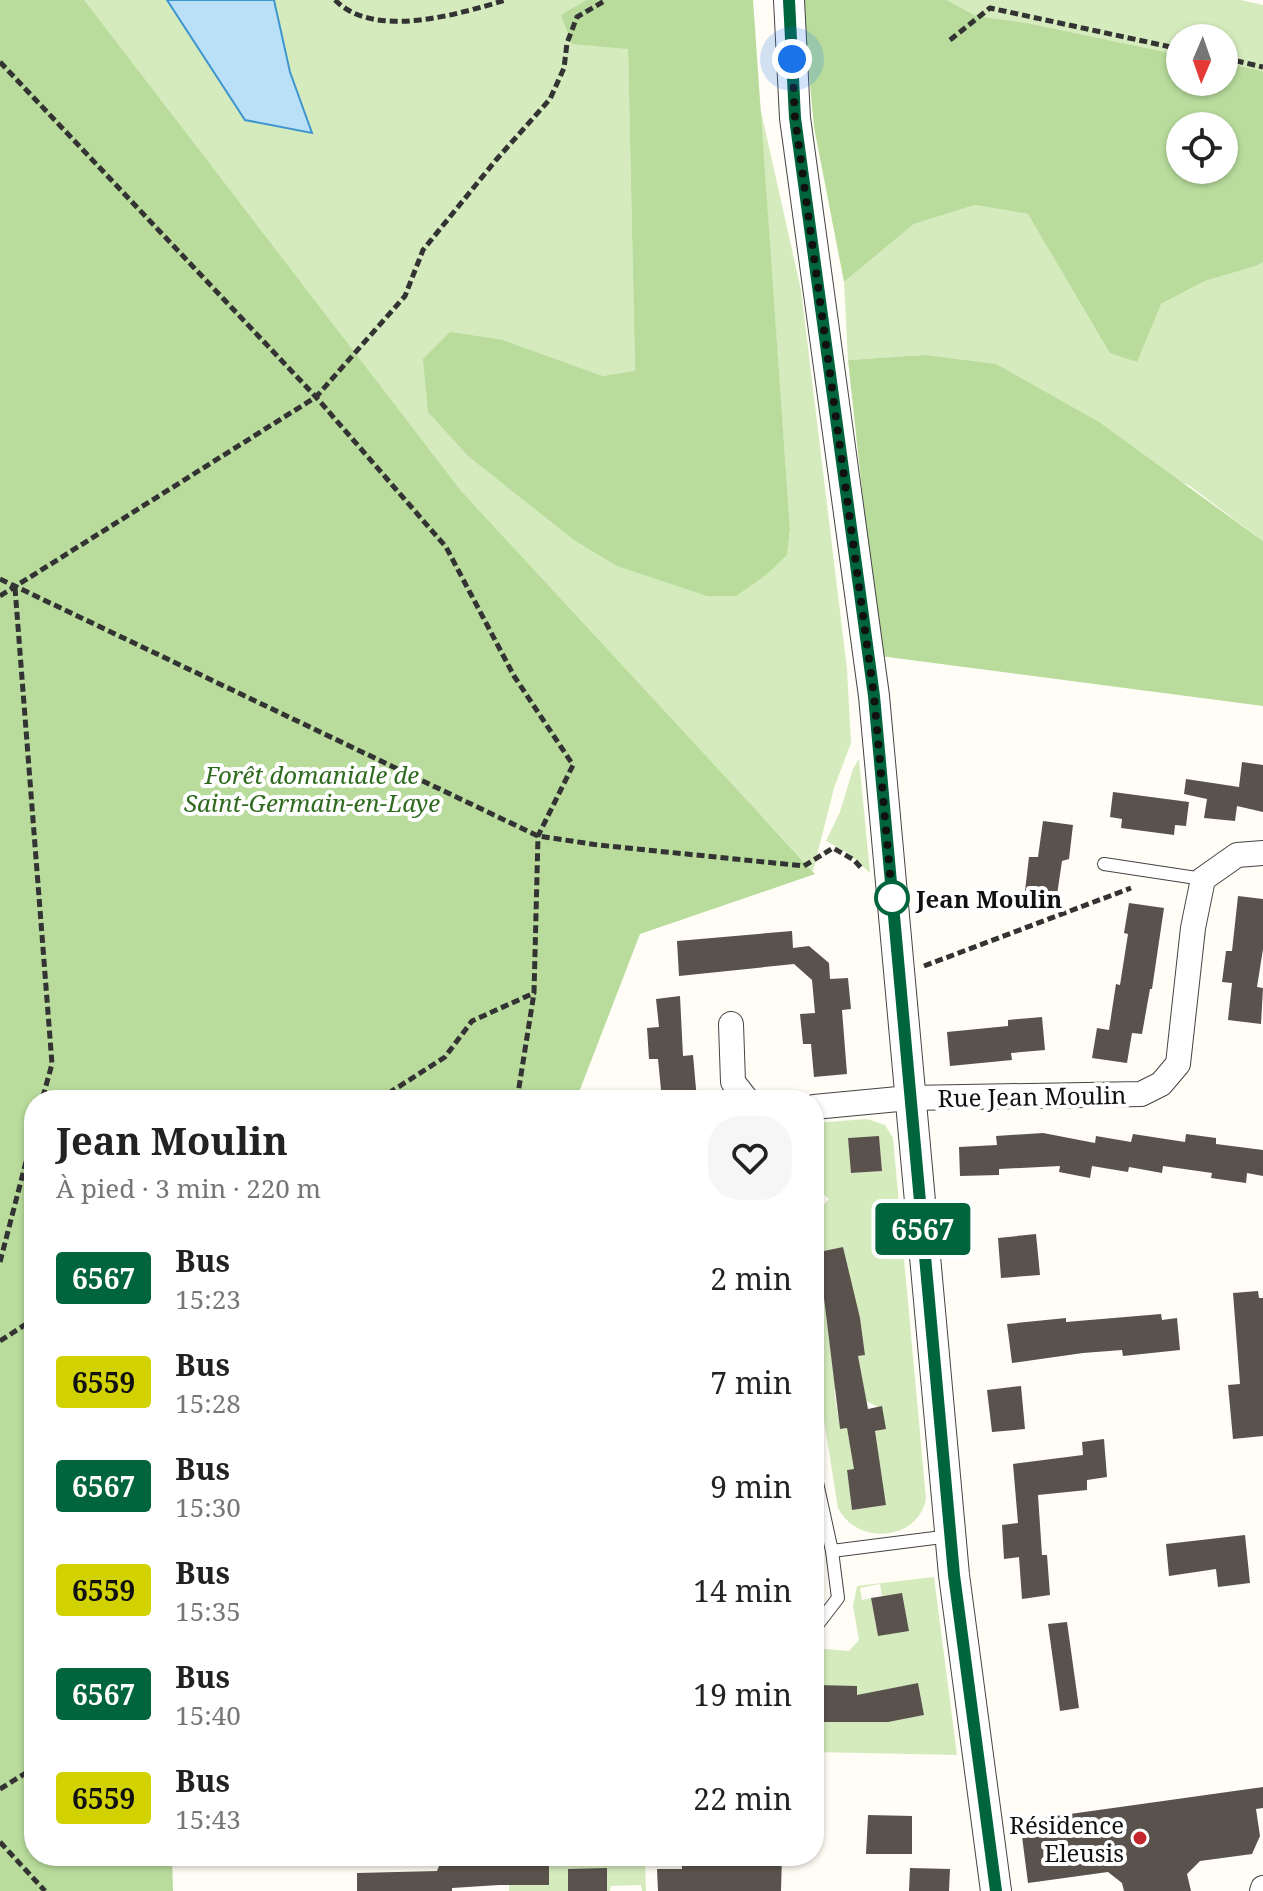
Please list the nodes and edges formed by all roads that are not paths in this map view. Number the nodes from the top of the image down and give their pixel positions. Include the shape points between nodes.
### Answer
1 (789, 0) edge
2 (1263, 853) edge
3 (1104, 864) dead end
4 (1203, 879) junction
5 (731, 1024) dead end
6 (739, 1090) edge
7 (909, 1098) junction
8 (824, 1106) edge
9 (824, 1515) edge
10 (950, 1536) junction
11 (832, 1551) junction
12 (824, 1616) edge
13 (996, 1891) edge

1 - 7 street via 795,118 874,696
2 - 4 street via 1237,855
3 - 4 lane
4 - 7 street, Rue Jean Moulin via 1178,1064 1161,1084 1141,1094
5 - 6 street via 733,1082
7 - 8 street, Rue Jean Moulin
7 - 10 street
9 - 11 lane
10 - 11 lane
10 - 13 street
11 - 12 lane via 838,1598

